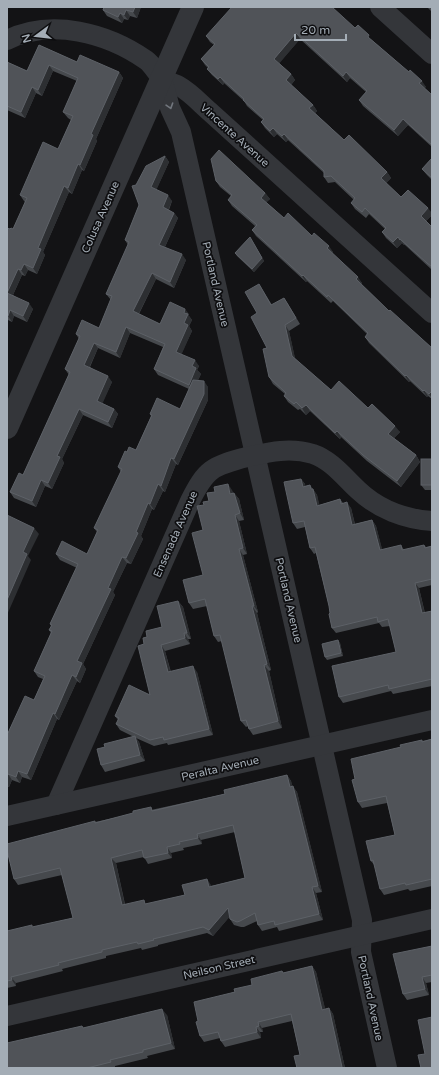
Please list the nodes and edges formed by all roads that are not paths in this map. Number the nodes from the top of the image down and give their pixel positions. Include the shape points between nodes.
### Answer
1 (193, 7) edge
2 (380, 7) edge
3 (7, 40) edge
4 (432, 54) edge
5 (162, 78) junction
6 (196, 100) junction
7 (181, 132) junction
8 (432, 313) edge
9 (7, 428) edge
10 (255, 455) junction
11 (432, 521) edge
12 (432, 720) edge
13 (322, 745) junction
14 (56, 805) junction
15 (7, 816) edge
16 (432, 919) edge
17 (361, 935) junction
18 (7, 1016) edge
19 (387, 1068) edge

1 - 5 street, Colusa Avenue
2 - 4 street
3 - 5 street, Vincente Avenue via 37,31 84,32 105,38 145,59
5 - 6 street, Vincente Avenue via 179,86
5 -> 7 street, Portland Avenue via 170,108
5 - 9 street, Colusa Avenue
6 - 7 street, Portland Avenue via 186,113
6 - 8 street, Vincente Avenue
7 - 10 street, Portland Avenue
10 - 11 street, Ensenada Avenue via 278,450 313,454 336,468 367,498 380,506 408,517
10 - 13 street, Portland Avenue
10 - 14 street, Ensenada Avenue via 219,465 208,472 198,485
12 - 13 street, Peralta Avenue
13 - 14 street, Peralta Avenue
13 - 17 street, Portland Avenue via 362,920
14 - 15 street, Peralta Avenue
16 - 17 street, Neilson Street
17 - 18 street, Neilson Street
17 - 19 street, Portland Avenue via 361,952

